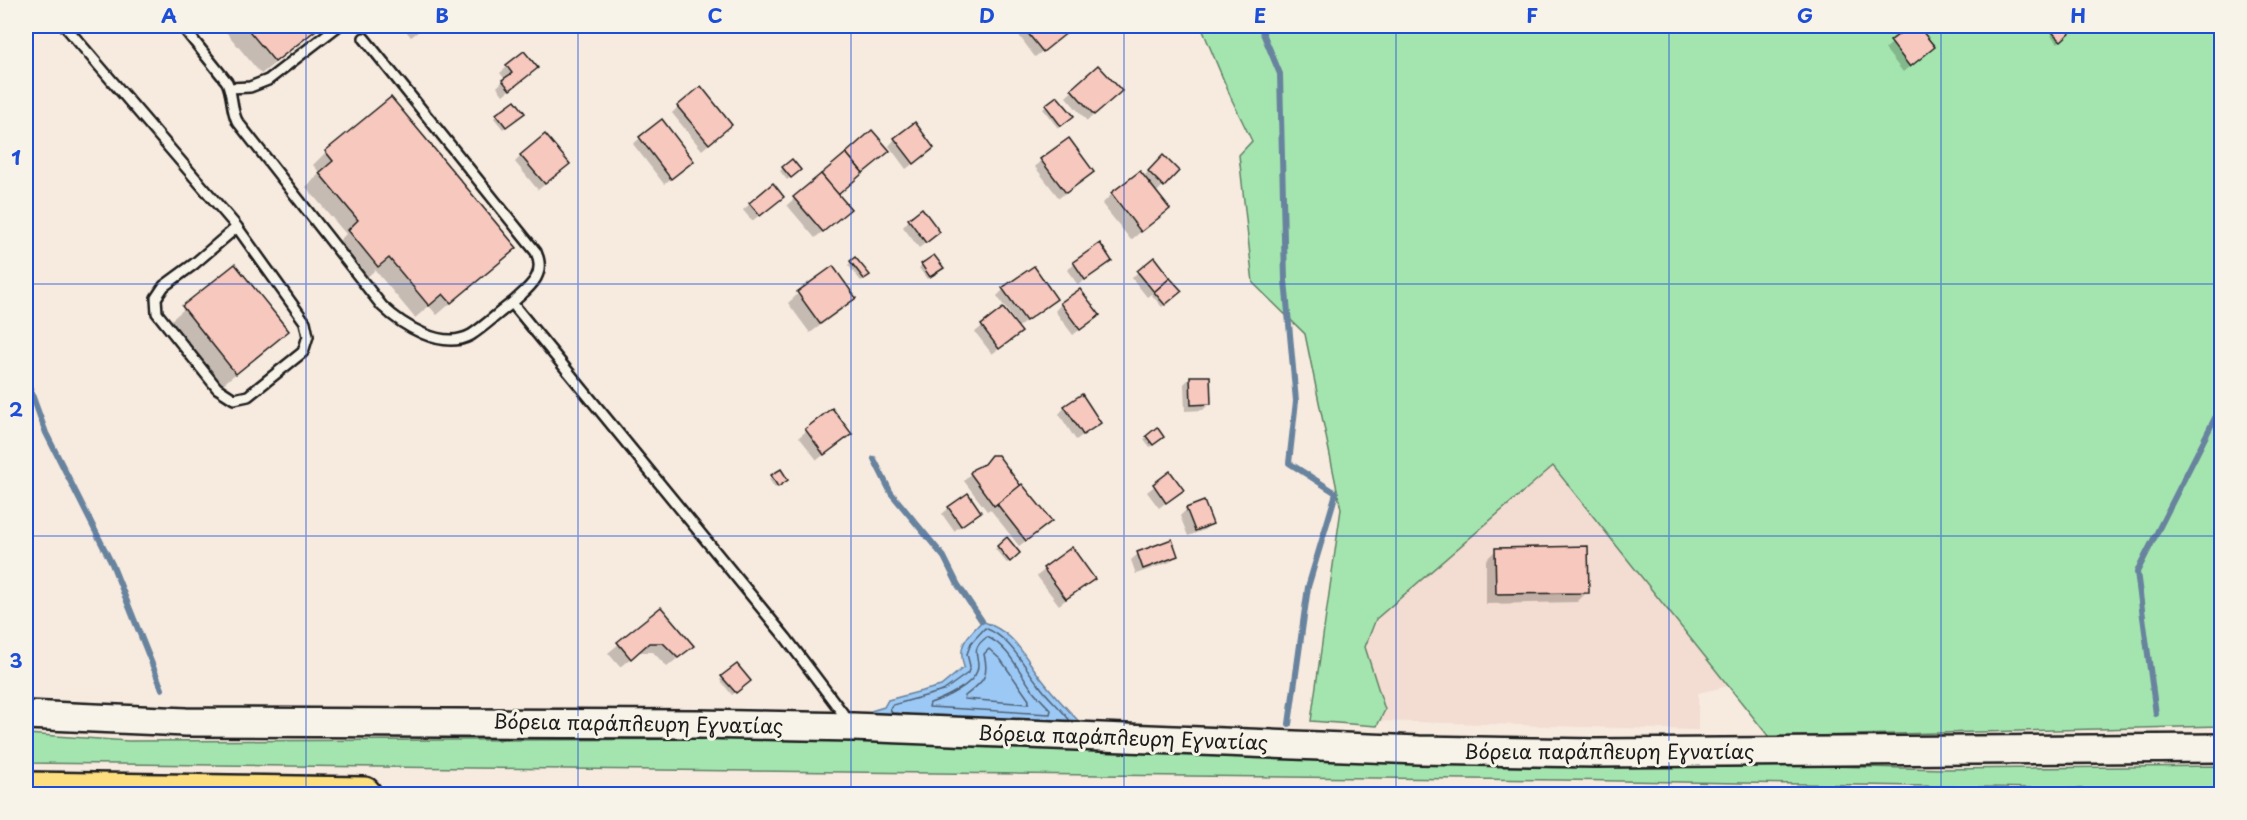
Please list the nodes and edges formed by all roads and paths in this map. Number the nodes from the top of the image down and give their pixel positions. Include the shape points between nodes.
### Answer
1 (65, 26) edge
2 (182, 26) edge
3 (338, 26) edge
4 (364, 38) dead end
5 (230, 88) junction
6 (237, 227) junction
7 (512, 303) junction
8 (26, 715) edge
9 (853, 727) junction
10 (2222, 748) edge
11 (26, 789) edge
12 (364, 795) edge

1 - 6 lane
2 - 5 lane
3 - 5 lane via 268,80 250,87
4 - 7 lane via 536,252 540,262 537,279
5 - 7 lane via 237,122 375,298 400,321 438,338 457,339 471,334
6 - 6 lane via 304,322 308,336 303,352 248,396 234,399 217,388 157,314 156,298 164,286
7 - 9 lane via 786,638
8 - 9 street, Βόρεια παράπλευρη Εγνατίας via 186,723
9 - 10 street, Βόρεια παράπλευρη Εγνατίας via 1419,750 1618,753
11 - 12 highway

